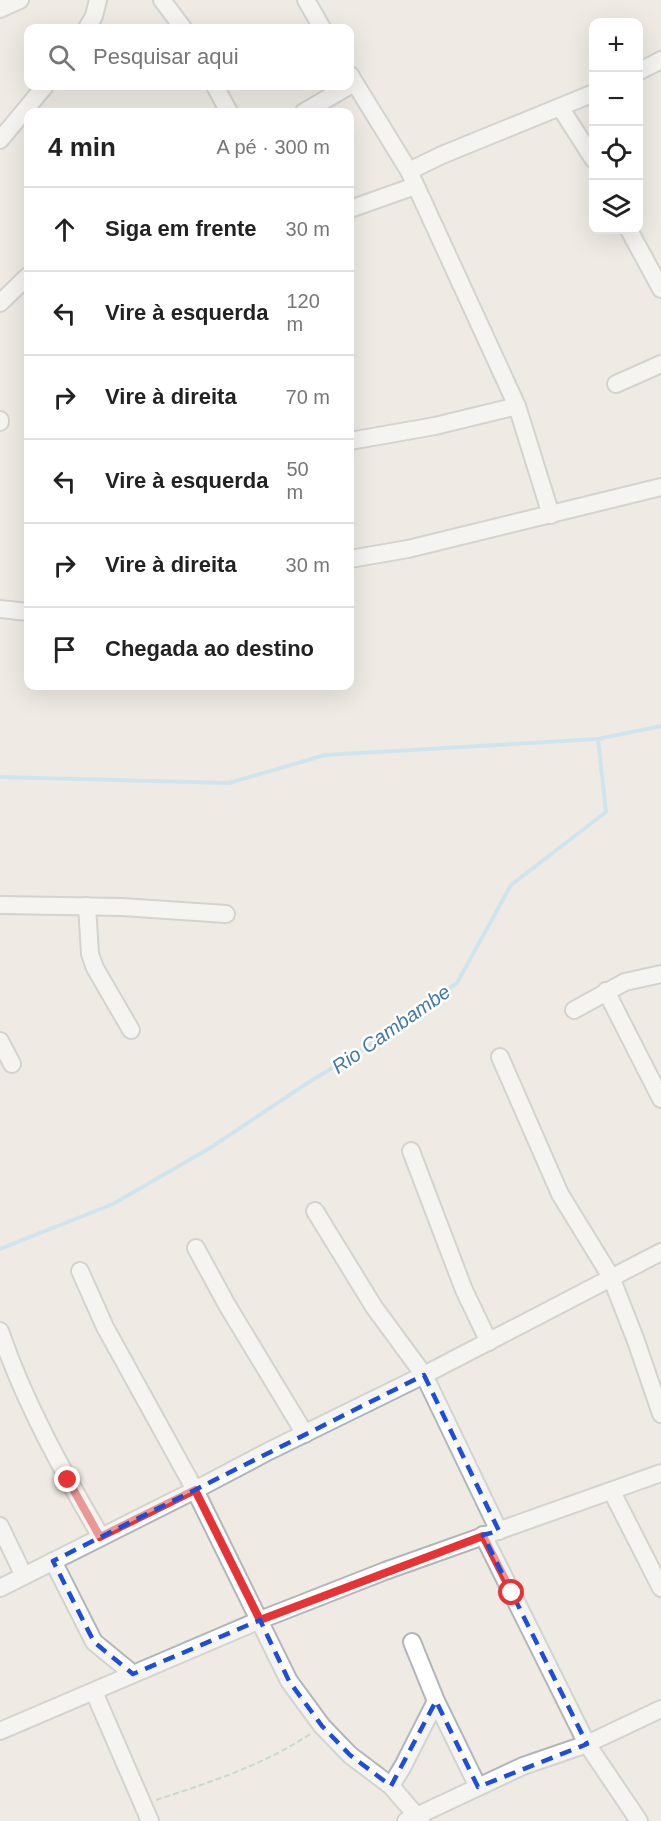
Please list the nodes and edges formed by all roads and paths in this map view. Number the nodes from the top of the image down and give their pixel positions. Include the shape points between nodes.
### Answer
1 (20, 0) edge
2 (98, 0) edge
3 (162, 0) edge
4 (306, 0) edge
5 (0, 9) edge
6 (89, 24) edge
7 (180, 24) edge
8 (320, 24) edge
9 (661, 60) edge
10 (643, 70) edge
11 (354, 82) edge
12 (42, 90) edge
13 (217, 90) edge
14 (336, 90) edge
15 (589, 95) edge
16 (560, 107) junction
17 (27, 108) edge
18 (227, 108) edge
19 (310, 108) edge
20 (24, 111) edge
21 (0, 140) edge
22 (589, 152) edge
23 (412, 179) junction
24 (354, 207) edge
25 (631, 234) edge
26 (24, 280) edge
27 (661, 289) edge
28 (0, 303) edge
29 (661, 363) edge
30 (616, 384) dead end
31 (517, 406) junction
32 (354, 440) edge
33 (661, 487) edge
34 (551, 514) junction
35 (354, 558) edge
36 (0, 609) edge
37 (24, 612) edge
38 (0, 904) edge
39 (87, 906) junction
40 (226, 914) dead end
41 (661, 974) edge
42 (606, 991) junction
43 (574, 1010) dead end
44 (131, 1030) dead end
45 (0, 1041) edge
46 (500, 1057) dead end
47 (12, 1064) dead end
48 (661, 1099) edge
49 (411, 1151) dead end
50 (315, 1212) dead end
51 (196, 1248) dead end
52 (661, 1252) edge
53 (80, 1271) dead end
54 (611, 1277) junction
55 (0, 1331) edge
56 (489, 1342) junction
57 (424, 1375) junction
58 (661, 1414) edge
59 (305, 1434) junction
60 (661, 1473) edge
61 (195, 1490) junction
62 (612, 1492) junction
63 (0, 1526) edge
64 (491, 1533) junction
65 (100, 1537) junction
66 (53, 1561) junction
67 (24, 1576) junction
68 (0, 1587) edge
69 (661, 1588) edge
70 (260, 1620) junction
71 (412, 1642) dead end
72 (133, 1674) junction
73 (94, 1692) junction
74 (436, 1701) junction
75 (661, 1709) edge
76 (322, 1726) junction
77 (0, 1731) edge
78 (587, 1744) junction
79 (391, 1786) junction
80 (478, 1787) junction
81 (143, 1803) junction
82 (415, 1819) edge
83 (150, 1821) edge
84 (639, 1821) edge

1 - 5 street
2 - 6 street
3 - 7 street
4 - 8 street
9 - 10 street
11 - 23 street
12 - 17 street
13 - 18 street
14 - 19 street
15 - 16 street
16 - 22 street
16 - 23 street via 442,155
20 - 21 street
23 - 24 street
23 - 31 street
25 - 27 street
26 - 28 street
29 - 30 street
31 - 32 street
31 - 34 street
33 - 34 street
34 - 35 street
36 - 37 street
38 - 39 street
39 - 40 street
39 - 44 street via 90,954
41 - 42 street
42 - 43 street
42 - 48 street
45 - 47 street
46 - 54 street via 560,1194
49 - 56 street via 464,1290
50 - 57 street via 374,1307
51 - 59 street
52 - 54 street
53 - 61 street via 105,1327
54 - 56 street
54 - 58 street
55 - 65 street via 31,1408
56 - 57 street
57 - 59 street
57 - 64 street
59 - 61 street
60 - 62 street
61 - 65 street
61 - 70 street
62 - 64 street
62 - 69 street
63 - 67 street
64 - 70 street
64 - 78 street
65 - 66 street
66 - 67 street
66 - 72 street via 94,1642
67 - 68 street
70 - 72 street
70 - 76 street via 289,1681
71 - 74 street
72 - 73 street
73 - 77 street
73 - 81 street
74 - 79 street
74 - 80 street
75 - 78 street
76 - 79 street via 350,1755
76 - 81 path via 260,1763
78 - 80 street via 523,1766
78 - 84 street
79 - 82 street
80 - 82 street
81 - 83 street

